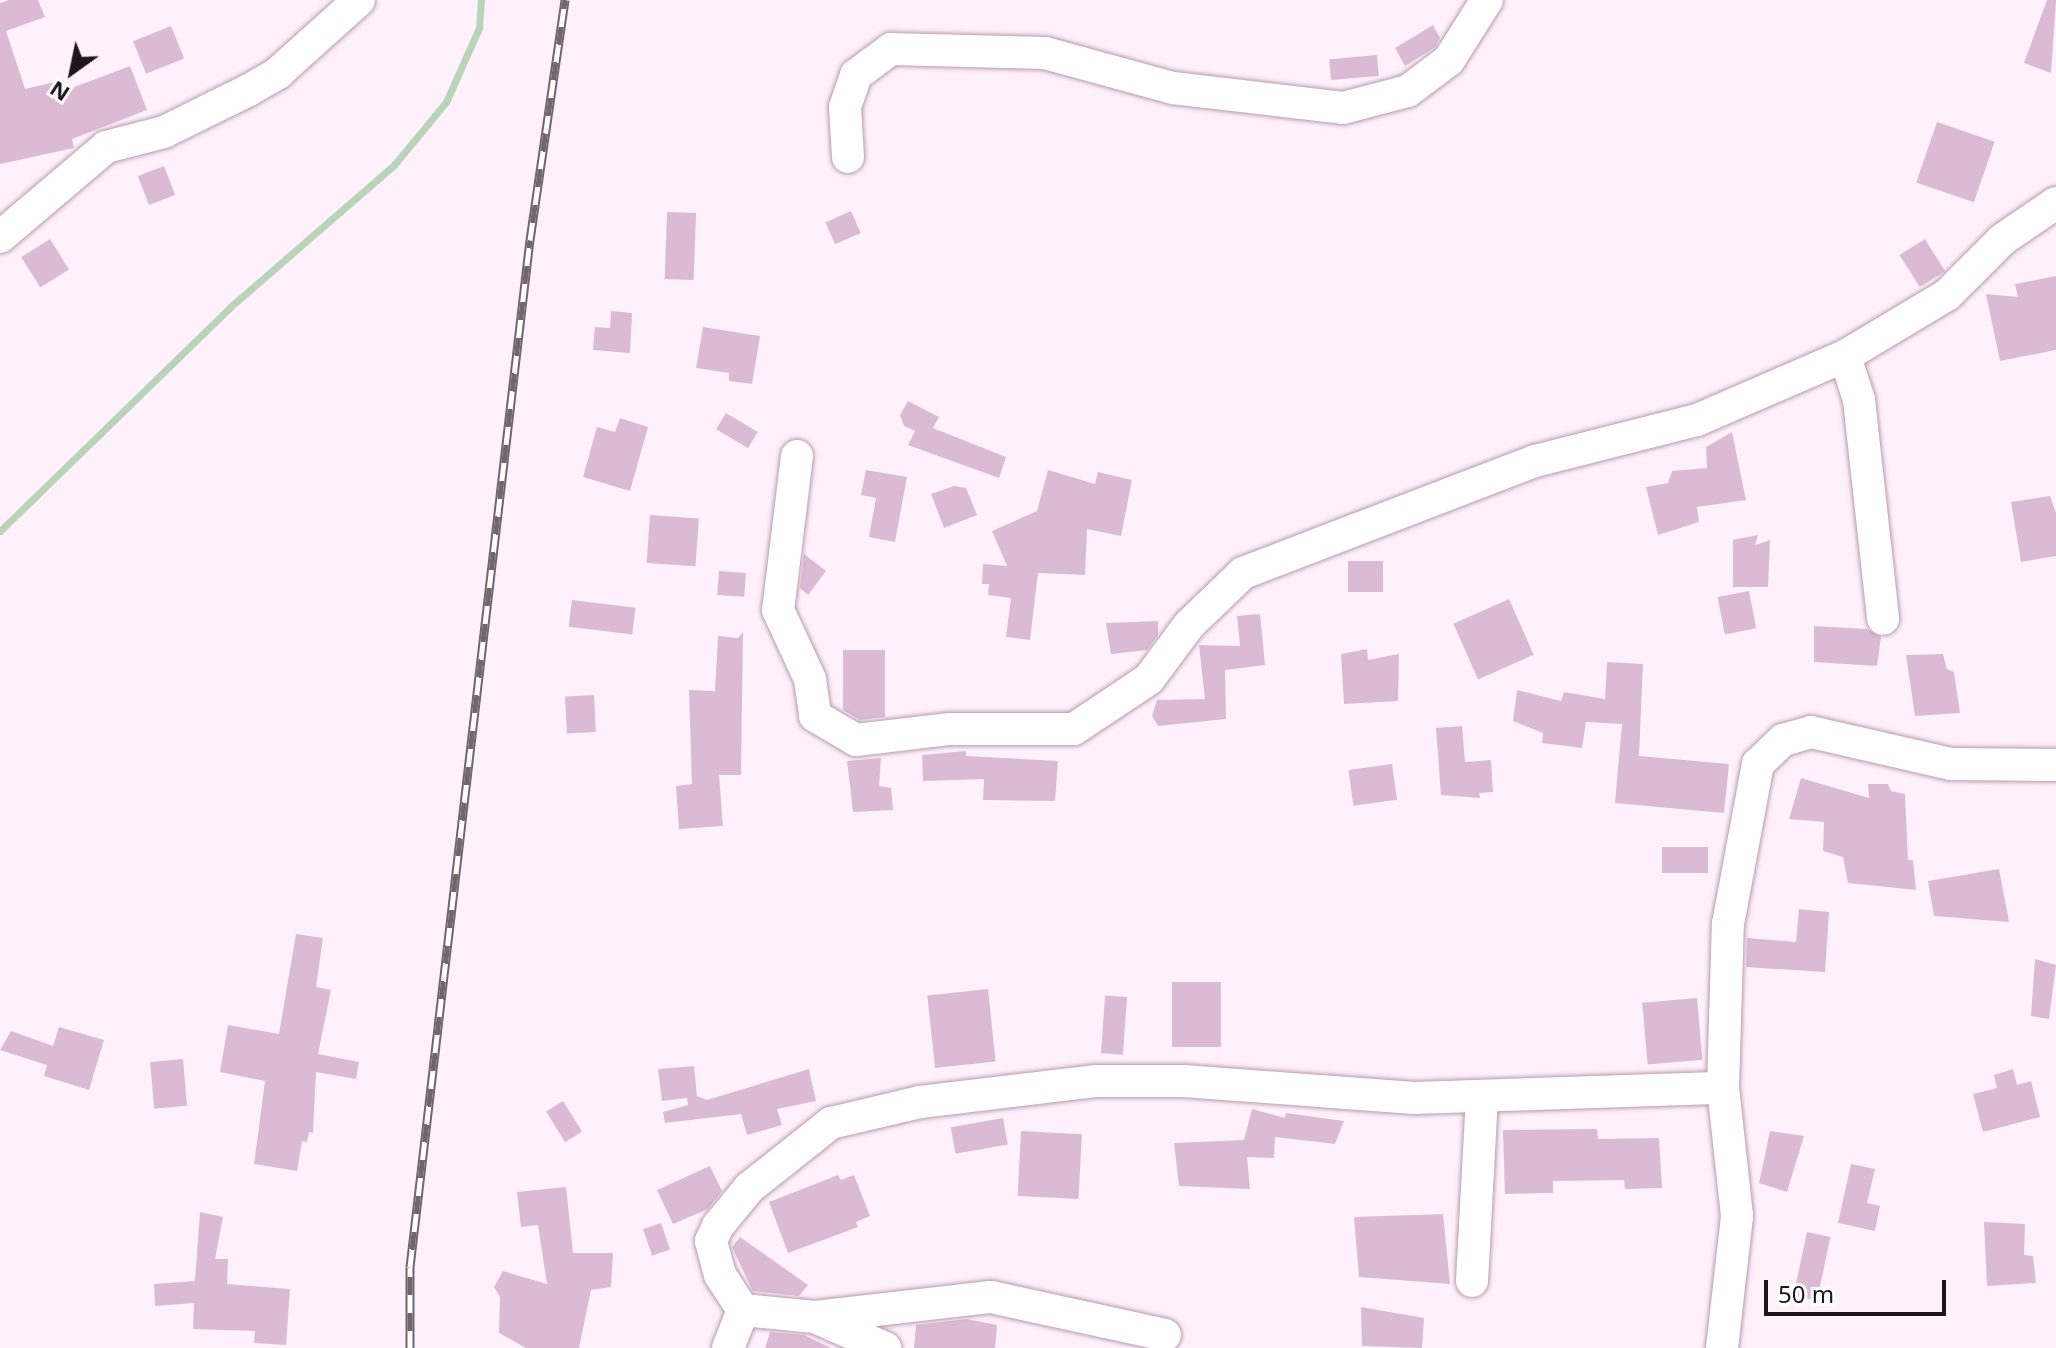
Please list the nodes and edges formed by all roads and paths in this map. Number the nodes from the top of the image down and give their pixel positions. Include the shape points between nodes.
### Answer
1 (359, 0) edge
2 (1487, 0) edge
3 (848, 157) dead end
4 (2056, 203) edge
5 (0, 237) edge
6 (1845, 356) junction
7 (797, 456) dead end
8 (1883, 619) dead end
9 (2056, 765) edge
10 (1723, 1088) junction
11 (1482, 1097) junction
12 (1472, 1281) dead end
13 (743, 1310) junction
14 (815, 1317) junction
15 (1165, 1335) dead end
16 (728, 1348) edge
17 (885, 1348) edge
18 (1722, 1348) edge

1 - 5 street via 278,73 249,90 164,132 106,147
2 - 3 street via 1449,60 1408,91 1343,108 1173,88 1045,53 891,49 856,75 845,107
4 - 6 street via 2003,239 1947,295
6 - 7 street via 1697,420 1535,461 1243,573 1189,625 1149,679 1074,729 950,729 856,740 815,716 810,679 778,610
6 - 8 street via 1859,400
9 - 10 street via 1951,764 1811,732 1783,740 1758,764 1728,924
10 - 11 street
10 - 18 street via 1737,1216
11 - 12 street
11 - 13 street via 1097,1081 920,1102 831,1123 749,1188 718,1226 711,1241 720,1275
13 - 14 street
13 - 16 street
14 - 15 street via 991,1297
14 - 17 street

